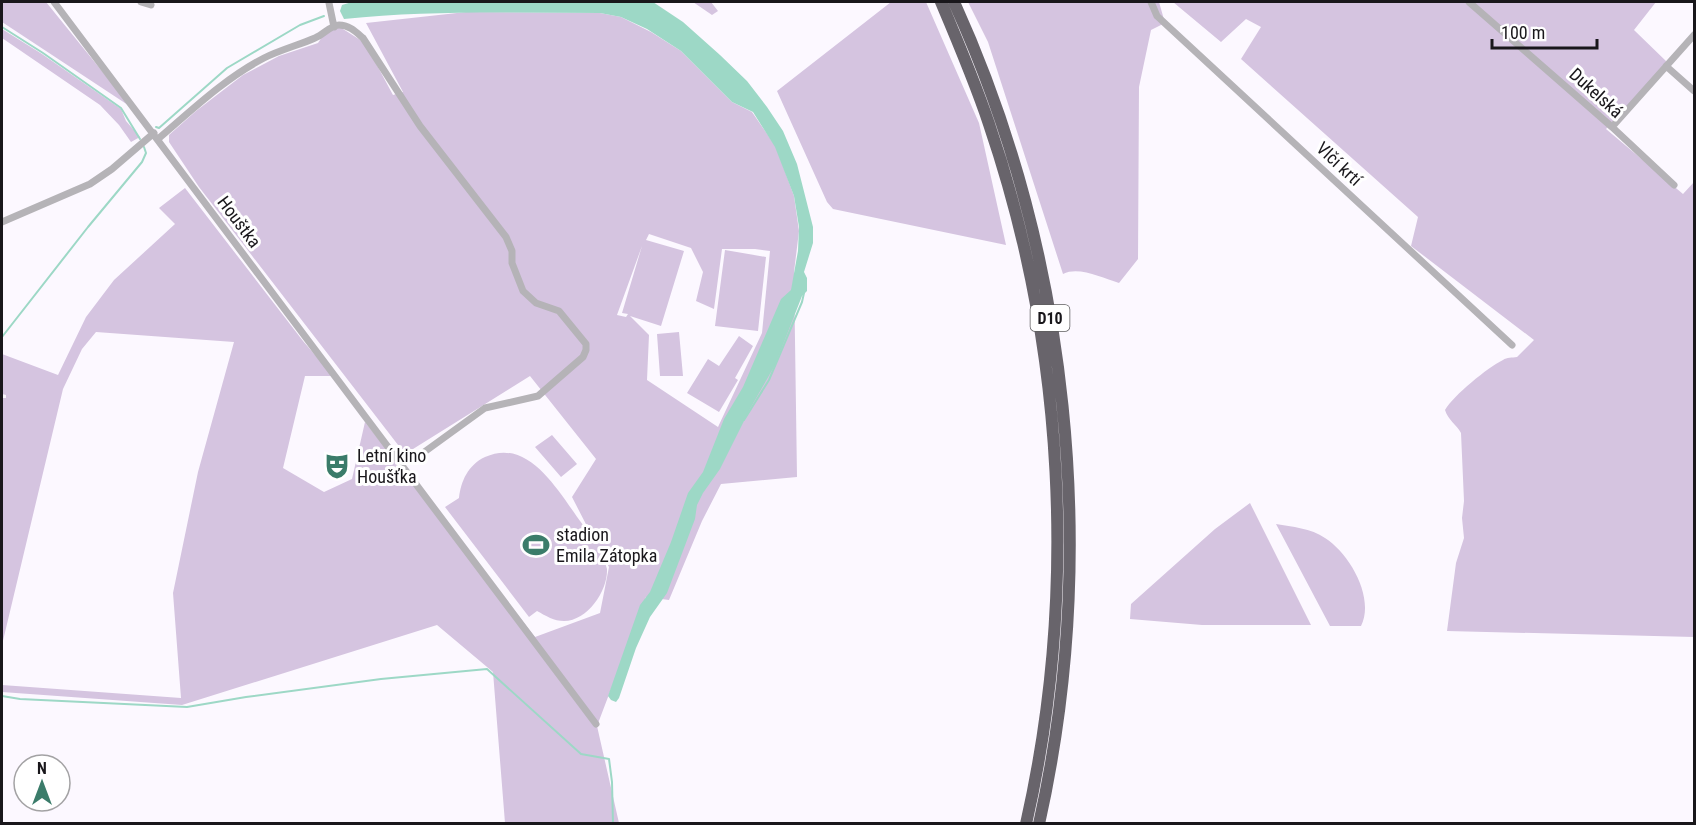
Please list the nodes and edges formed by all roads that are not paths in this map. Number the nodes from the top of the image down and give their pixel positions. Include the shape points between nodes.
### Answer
1 (54, 2) edge
2 (141, 2) edge
3 (329, 2) edge
4 (940, 2) edge
5 (954, 2) edge
6 (1151, 2) edge
7 (1469, 2) edge
8 (151, 5) dead end
9 (334, 27) junction
10 (1695, 35) edge
11 (1666, 66) junction
12 (1695, 91) edge
13 (1612, 127) junction
14 (156, 136) junction
15 (1674, 184) dead end
16 (2, 222) edge
17 (1512, 345) dead end
18 (398, 461) junction
19 (1059, 648) junction
20 (1055, 686) junction
21 (596, 724) dead end
22 (1026, 824) edge
23 (1040, 824) edge

1 - 14 street, Houštka
2 - 8 street
3 - 9 street
4 - 19 highway, D10 via 969,69 1003,169 1028,264 1053,434
5 - 19 highway, D10 via 1014,164 1050,319 1065,434 1069,507 1069,564
6 - 17 street, Vlčí krtí via 1157,16
7 - 13 street, Dukelská
9 - 14 street via 319,37 264,58
9 - 18 street via 353,29 363,38 420,126 506,237 520,286 536,303 563,314 586,344 583,357 538,396 485,408 416,458
10 - 11 street
11 - 12 street
11 - 13 street
13 - 15 street, Dukelská
14 - 16 street via 90,184
14 - 18 street, Houštka
18 - 21 street, Houštka
19 - 20 highway, D10
20 - 22 highway, D10
20 - 23 highway, D10 via 1055,738

